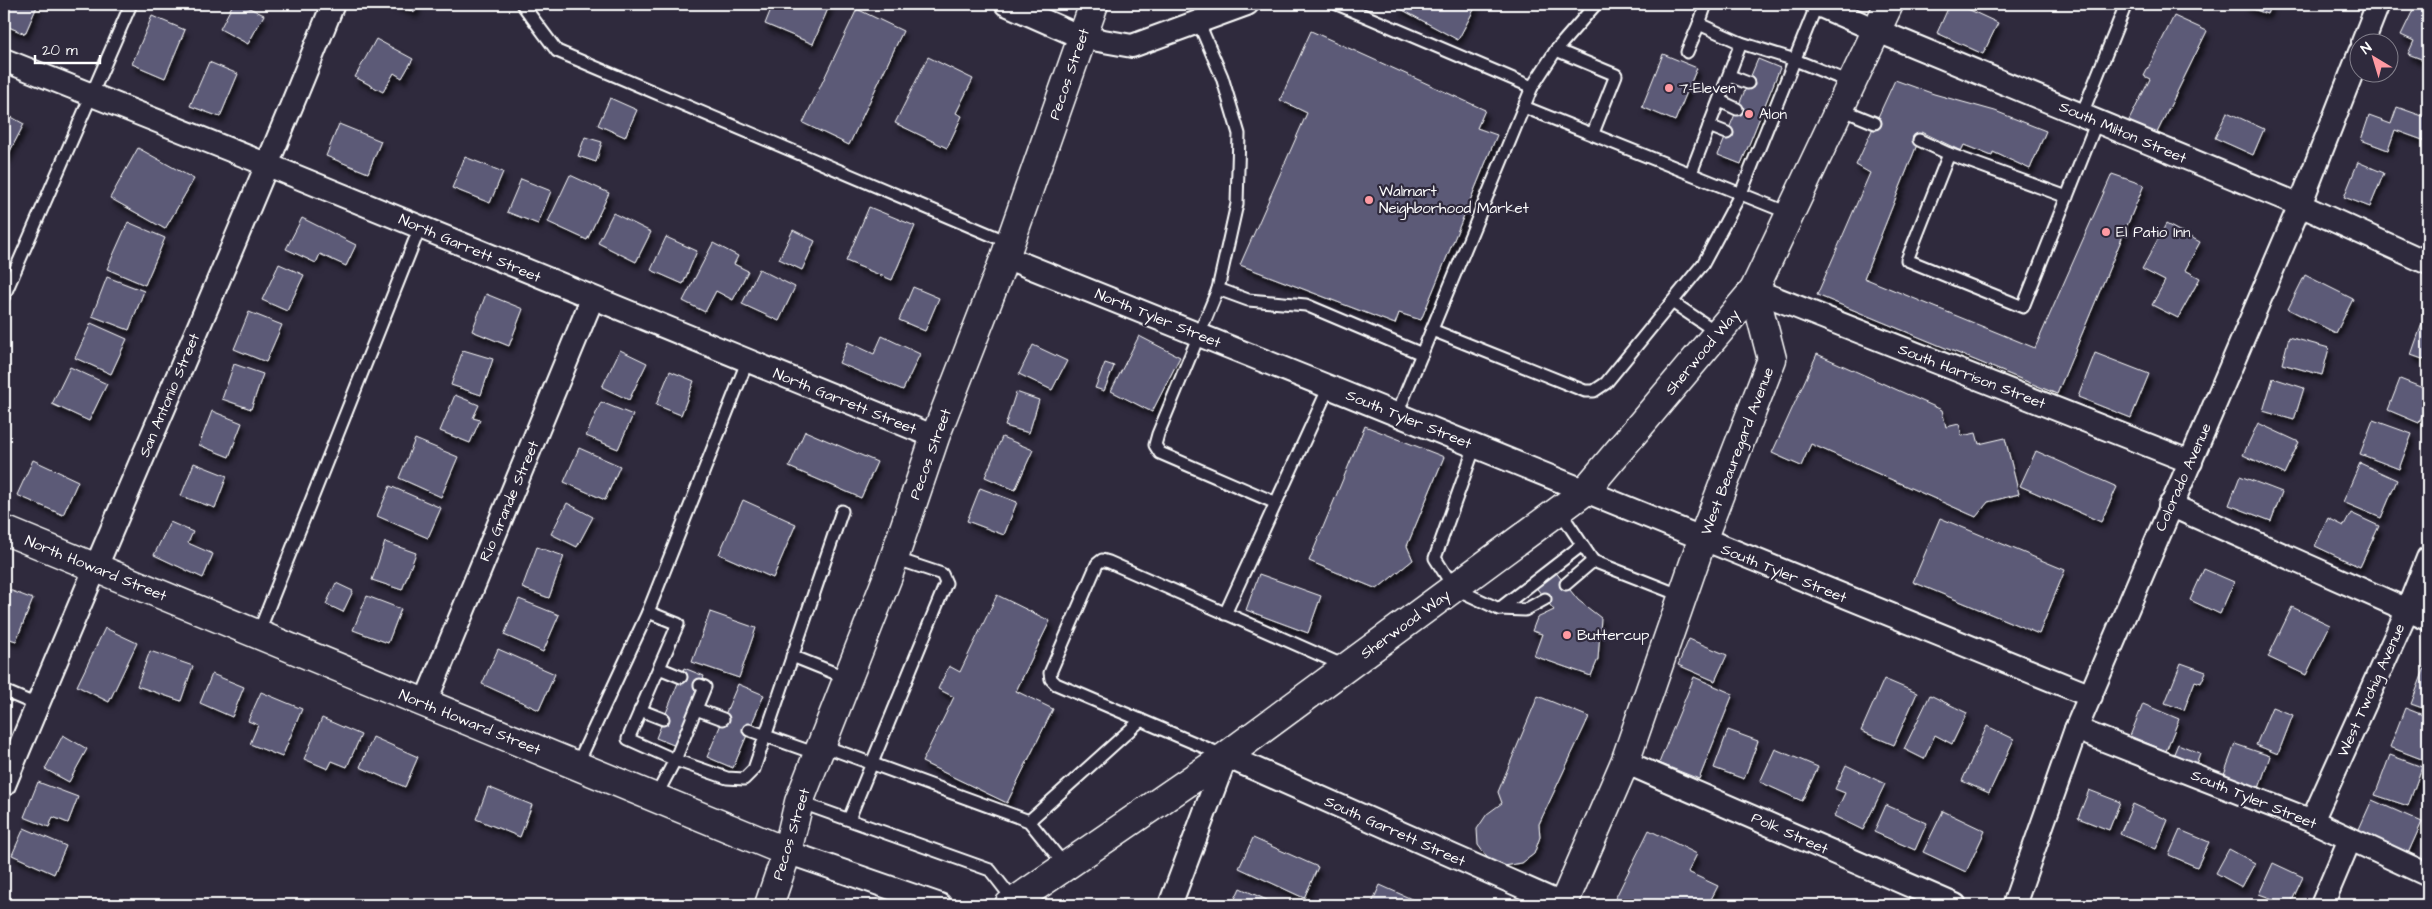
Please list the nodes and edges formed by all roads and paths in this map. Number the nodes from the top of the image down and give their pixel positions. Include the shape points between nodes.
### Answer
1 (131, 4) edge
2 (333, 4) edge
3 (522, 4) edge
4 (1006, 4) edge
5 (1094, 4) edge
6 (1247, 4) edge
7 (1337, 4) edge
8 (1596, 4) edge
9 (1706, 4) edge
10 (1816, 4) edge
11 (1889, 4) edge
12 (2126, 4) edge
13 (2378, 4) edge
14 (1198, 21) junction
15 (1698, 24) junction
16 (1878, 31) junction
17 (2367, 32) edge
18 (1081, 38) junction
19 (1741, 43) junction
20 (1556, 50) junction
21 (1687, 52) dead end
22 (4, 60) edge
23 (1795, 60) junction
24 (1730, 76) junction
25 (2350, 78) edge
26 (1748, 83) dead end
27 (1853, 83) junction
28 (1532, 87) junction
29 (91, 95) junction
30 (1720, 102) junction
31 (1524, 107) junction
32 (1737, 109) dead end
33 (1841, 109) junction
34 (2089, 118) junction
35 (1876, 123) dead end
36 (1709, 126) junction
37 (1593, 133) junction
38 (1727, 133) dead end
39 (1919, 140) dead end
40 (1949, 154) junction
41 (268, 165) junction
42 (1691, 173) junction
43 (1742, 193) junction
44 (2067, 197) junction
45 (2300, 205) junction
46 (1791, 214) junction
47 (420, 227) junction
48 (1008, 250) junction
49 (2428, 263) edge
50 (1218, 289) junction
51 (1754, 290) junction
52 (4, 296) edge
53 (592, 299) junction
54 (1672, 302) junction
55 (1432, 330) junction
56 (1201, 334) junction
57 (1718, 334) junction
58 (1422, 354) junction
59 (747, 362) junction
60 (1320, 383) junction
61 (1398, 414) junction
62 (935, 437) junction
63 (1475, 446) junction
64 (2191, 462) junction
65 (1584, 492) junction
66 (1276, 504) junction
67 (2170, 505) junction
68 (1559, 510) junction
69 (842, 511) dead end
70 (4, 530) edge
71 (1702, 540) junction
72 (1582, 546) junction
73 (894, 558) junction
74 (2428, 558) edge
75 (1593, 561) junction
76 (94, 568) junction
77 (1566, 584) dead end
78 (1454, 588) junction
79 (1682, 596) junction
80 (1545, 599) dead end
81 (1499, 609) junction
82 (2407, 610) junction
83 (648, 612) junction
84 (1225, 614) junction
85 (2428, 619) edge
86 (258, 634) junction
87 (792, 656) junction
88 (1347, 667) junction
89 (659, 668) junction
90 (681, 677) dead end
91 (848, 678) junction
92 (700, 685) dead end
93 (4, 691) edge
94 (2091, 696) junction
95 (425, 703) junction
96 (37, 705) junction
97 (696, 709) junction
98 (640, 710) junction
99 (663, 719) dead end
100 (723, 720) dead end
101 (1142, 720) junction
102 (2076, 729) junction
103 (749, 730) dead end
104 (765, 736) junction
105 (819, 750) junction
106 (1226, 756) junction
107 (675, 760) junction
108 (1625, 762) junction
109 (871, 764) junction
110 (577, 765) junction
111 (4, 785) edge
112 (656, 798) junction
113 (799, 802) junction
114 (848, 819) junction
115 (1029, 821) junction
116 (2312, 821) junction
117 (2350, 838) junction
118 (787, 852) junction
119 (1066, 867) junction
120 (2428, 875) edge
121 (1012, 903) edge
122 (769, 905) edge
123 (940, 905) edge
124 (1170, 905) edge
125 (1564, 905) edge
126 (1955, 905) edge
127 (2014, 905) edge
128 (2322, 905) edge

1 - 29 lane
2 - 41 street, San Antonio Street
3 - 48 lane via 557,51
4 - 18 street
5 - 18 street, Pecos Street
6 - 14 street
7 - 28 lane
8 - 20 lane
9 - 15 lane
10 - 16 street, South Milton Street
10 - 23 lane
11 - 16 street
12 - 34 lane
13 - 17 street
14 - 18 street via 1132,46
14 - 50 lane via 1222,77 1240,134 1236,204
15 - 19 lane
15 - 21 lane
16 - 27 street
16 - 34 street, South Milton Street
18 - 48 street, Pecos Street
19 - 23 lane
19 - 24 lane
20 - 28 lane
20 - 37 lane via 1616,75
22 - 29 street, North Garrett Street
23 - 27 lane
23 - 43 lane via 1775,94 1755,144
24 - 26 lane
24 - 30 lane
25 - 45 street, Colorado Avenue
27 - 33 street
28 - 31 lane
29 - 41 street, North Garrett Street
29 - 52 lane
30 - 32 lane
30 - 36 lane
31 - 37 lane
31 - 55 lane
33 - 35 lane
33 - 46 street
34 - 44 lane
34 - 45 street, South Milton Street
36 - 38 lane
36 - 42 lane
37 - 42 lane
39 - 40 lane
40 - 44 lane
40 - 44 lane via 1907,260 2023,307
41 - 47 street, North Garrett Street
41 - 76 street, San Antonio Street
42 - 43 lane
43 - 46 lane
43 - 54 lane via 1702,264
45 - 49 street, South Milton Street
45 - 64 street, Colorado Avenue
46 - 51 street
47 - 53 street, North Garrett Street
47 - 86 lane
48 - 56 street, North Tyler Street
48 - 62 street, Pecos Street
50 - 56 lane
50 - 58 lane via 1248,300 1306,306
51 - 57 street, Sherwood Way
51 - 64 street, South Harrison Street
51 - 71 street, West Beauregard Avenue via 1772,359
53 - 59 street, North Garrett Street
53 - 95 street, Rio Grande Street
54 - 55 lane via 1606,383 1594,391 1585,391
54 - 57 lane
55 - 58 lane
56 - 60 street, North Tyler Street
56 - 66 lane via 1155,445 1160,452
57 - 65 street, Sherwood Way
58 - 61 lane
59 - 62 street, North Garrett Street
59 - 83 lane
60 - 61 street, South Tyler Street
60 - 66 lane
61 - 63 street, South Tyler Street
62 - 73 street, Pecos Street
63 - 65 street, South Tyler Street
63 - 78 lane via 1436,558
64 - 67 street, Colorado Avenue
65 - 68 street, Sherwood Way
65 - 71 street, South Tyler Street
66 - 84 lane
67 - 82 street
67 - 94 street, Colorado Avenue
68 - 72 lane
68 - 78 street, Sherwood Way
69 - 87 lane
70 - 76 street, North Howard Street
71 - 79 street, West Beauregard Avenue
71 - 94 street, South Tyler Street
72 - 75 lane
72 - 81 lane
73 - 91 street, Pecos Street
73 - 109 lane via 942,574 946,583
74 - 82 street, West Twohig Avenue
75 - 77 lane
75 - 79 lane
76 - 86 street, North Howard Street
76 - 96 street, San Antonio Street
78 - 81 lane
78 - 88 street, Sherwood Way
79 - 108 street, West Beauregard Avenue
80 - 81 lane via 1525,610
82 - 85 street
82 - 116 street, West Twohig Avenue
83 - 89 lane via 678,624
83 - 110 lane
84 - 88 lane
84 - 101 lane via 1109,562 1102,560 1097,564 1050,673 1051,679 1056,684
86 - 95 street, North Howard Street
87 - 91 lane
87 - 104 lane
88 - 106 street, Sherwood Way
89 - 90 lane
89 - 98 lane
91 - 105 street, Pecos Street
92 - 97 lane via 705,687
93 - 96 lane
94 - 102 street, Colorado Avenue
95 - 110 street, North Howard Street
96 - 111 street, San Antonio Street
97 - 100 lane
97 - 107 lane via 685,728
98 - 99 lane
98 - 107 lane via 628,739
101 - 106 lane
101 - 115 lane
102 - 116 street, South Tyler Street
102 - 127 street, Colorado Avenue
103 - 104 lane
104 - 105 lane
104 - 107 lane via 754,769 744,779 727,778
105 - 109 lane
105 - 113 street, Pecos Street
106 - 119 street, Sherwood Way
106 - 124 street
106 - 125 street, South Garrett Street
107 - 112 lane
108 - 125 street, West Beauregard Avenue
108 - 126 street, Polk Street
109 - 114 lane
109 - 115 lane
110 - 112 street, North Howard Street
112 - 118 street, North Howard Street
113 - 114 lane
113 - 118 street, Pecos Street
114 - 121 lane via 990,870
115 - 119 lane
116 - 117 street, South Tyler Street
117 - 120 street, South Tyler Street
117 - 128 street
118 - 122 street, Pecos Street
118 - 123 street, North Howard Street
119 - 121 street, Sherwood Way

